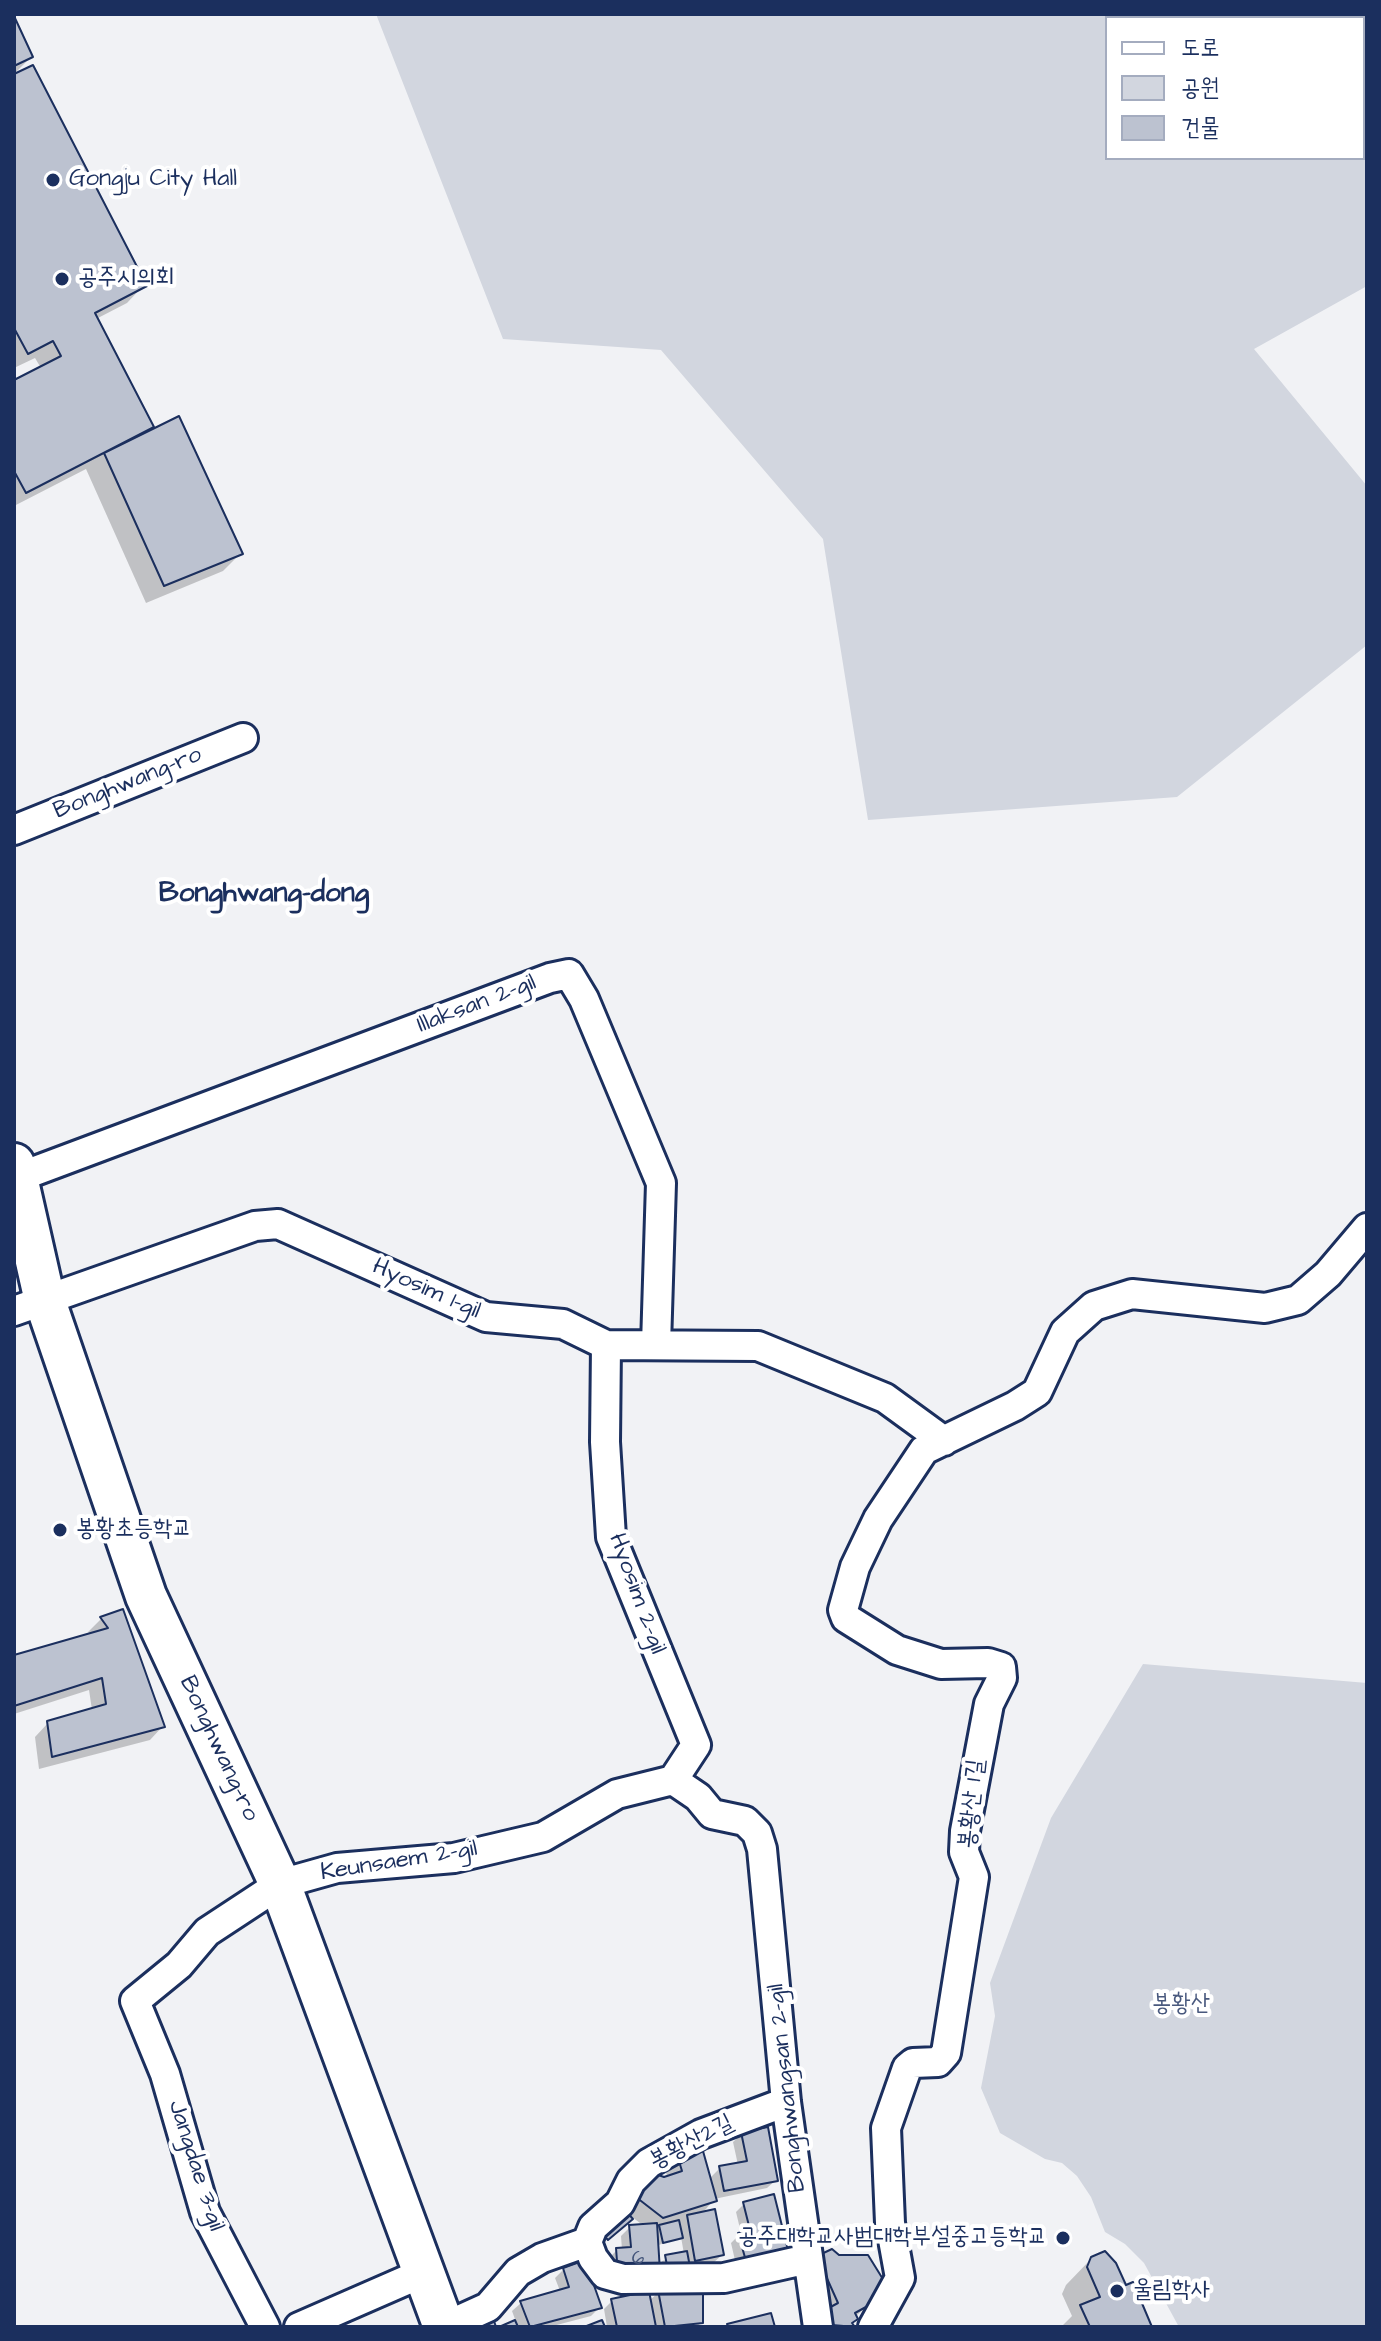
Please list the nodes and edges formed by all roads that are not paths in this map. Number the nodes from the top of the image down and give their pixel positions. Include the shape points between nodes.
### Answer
1 (243, 738) dead end
2 (14, 830) edge
3 (16, 1170) edge
4 (1367, 1228) edge
5 (29, 1306) edge
6 (606, 1345) junction
7 (656, 1345) junction
8 (944, 1441) junction
9 (673, 1780) junction
10 (280, 1884) junction
11 (135, 2001) joint
12 (786, 2102) junction
13 (587, 2242) junction
14 (808, 2259) junction
15 (425, 2272) junction
16 (265, 2327) edge
17 (299, 2327) edge
18 (444, 2327) edge
19 (818, 2327) edge
20 (873, 2327) edge

1 - 2 street, Bonghwang-ro
3 - 5 main road, Bonghwang-ro
3 - 7 street, Illaksan 2-gil via 569,974 661,1183
4 - 8 street via 1298,1300 1265,1308 1132,1294 1094,1306 1065,1332 1037,1392
5 - 6 street, Hyosim 1-gil via 255,1226 278,1224 465,1310 511,1321 563,1324
5 - 10 main road, Bonghwang-ro via 146,1596
6 - 7 street, Hyosim 1-gil
6 - 9 street, Hyosim 2-gil via 611,1537 696,1745
7 - 8 street, Hyosim 1-gil via 758,1346 885,1398
8 - 20 street, 봉황산 1길 via 924,1450 878,1519 855,1567 843,1610 846,1618 897,1650 941,1664 988,1663 1001,1667 1002,1678 986,1716 965,1831 964,1852 974,1877 946,2053 938,2062 907,2068 886,2128 890,2223 900,2278
9 - 10 street, Keunsaem 2-gil via 617,1794 543,1837 454,1858 337,1868
9 - 12 street, Bonghwangsan 2-gil via 712,1814 745,1821 757,1833
10 - 11 street, Keunsaem 2-gil via 207,1932 179,1965
10 - 15 main road, Bonghwang-ro
11 - 16 street, Jangdae 3-gil via 165,2074 205,2212
12 - 13 street, 봉황산2길 via 701,2134 639,2170
12 - 14 street, Bonghwangsan 2-gil
13 - 14 street via 605,2274 623,2279 724,2278
13 - 18 street via 518,2272 488,2307
14 - 19 street, Bonghwangsan 2-gil
15 - 17 street
15 - 18 main road, Bonghwang-ro

